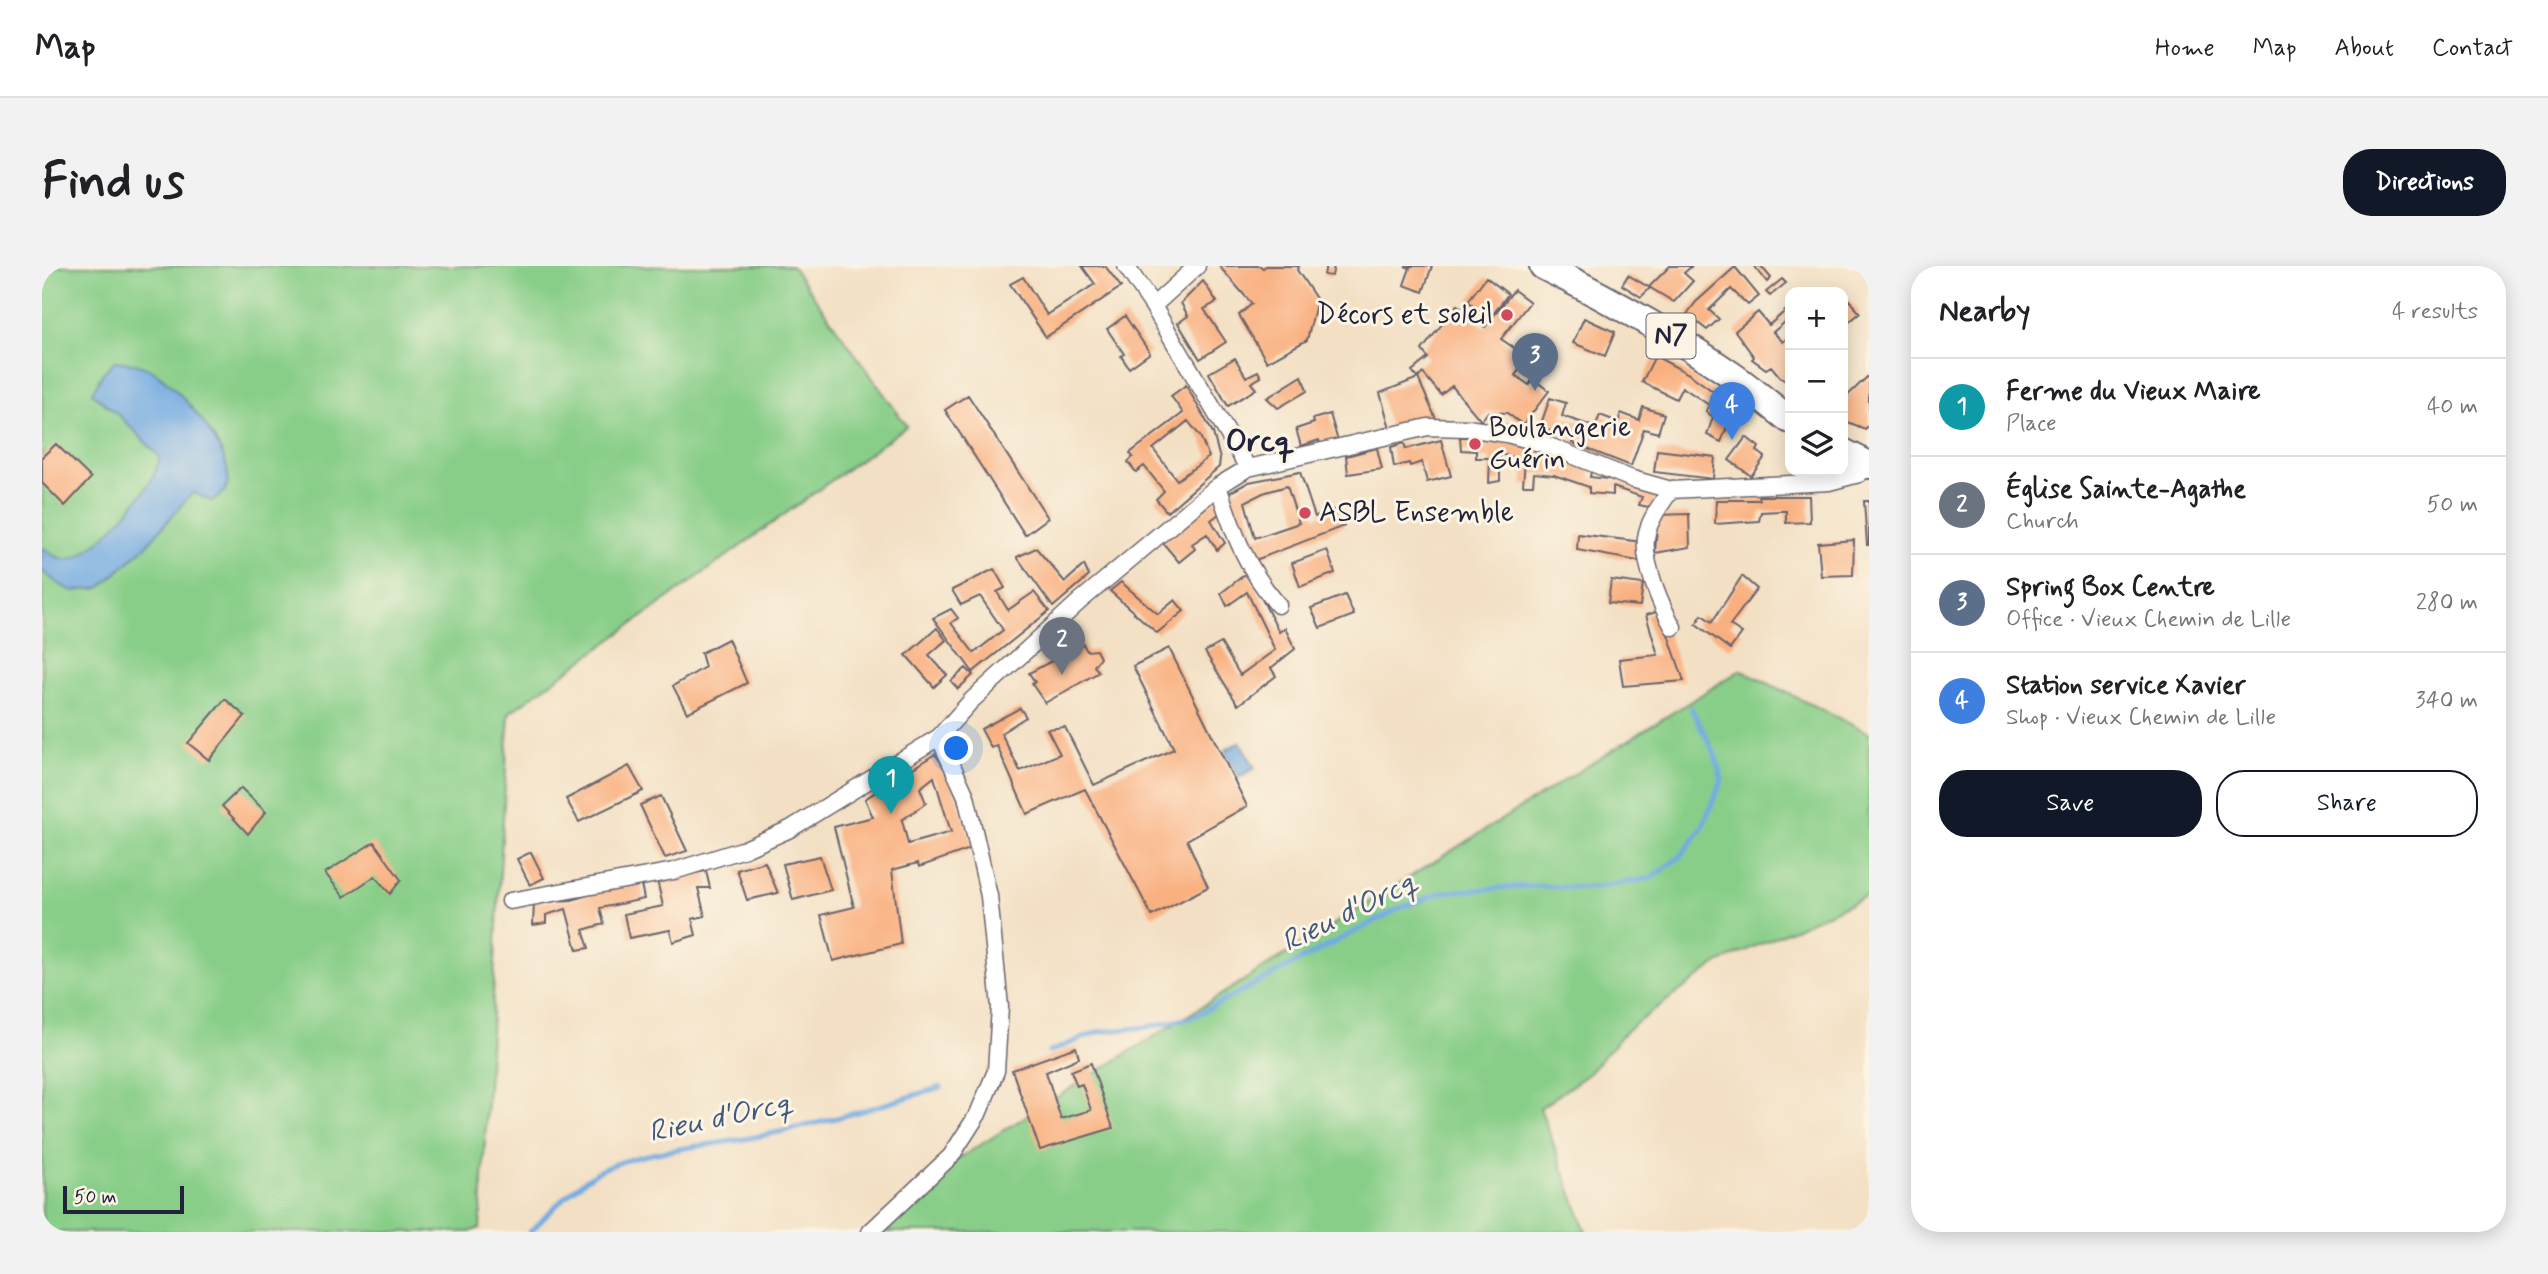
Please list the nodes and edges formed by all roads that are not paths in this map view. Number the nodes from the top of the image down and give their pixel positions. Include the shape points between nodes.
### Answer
1 (1126, 266) edge
2 (1197, 266) edge
3 (1543, 266) edge
4 (1153, 306) junction
5 (1785, 416) edge
6 (1848, 454) edge
7 (1869, 465) edge
8 (1248, 468) junction
9 (1218, 486) junction
10 (1671, 490) junction
11 (1278, 605) dead end
12 (1673, 627) dead end
13 (939, 737) junction
14 (510, 901) dead end
15 (870, 1232) edge

1 - 4 street
2 - 4 street
3 - 5 main road, N7 via 1684,344
4 - 8 street
6 - 7 main road
7 - 10 street via 1859,474 1829,482
8 - 9 street
8 - 10 street via 1428,427 1467,428 1544,444
9 - 11 street via 1238,545
9 - 13 street via 1080,601 971,701
10 - 12 street via 1646,538 1653,579
13 - 14 street via 790,829 746,849 674,871
13 - 15 street via 966,796 989,896 1000,1007 996,1071 978,1114 951,1156

